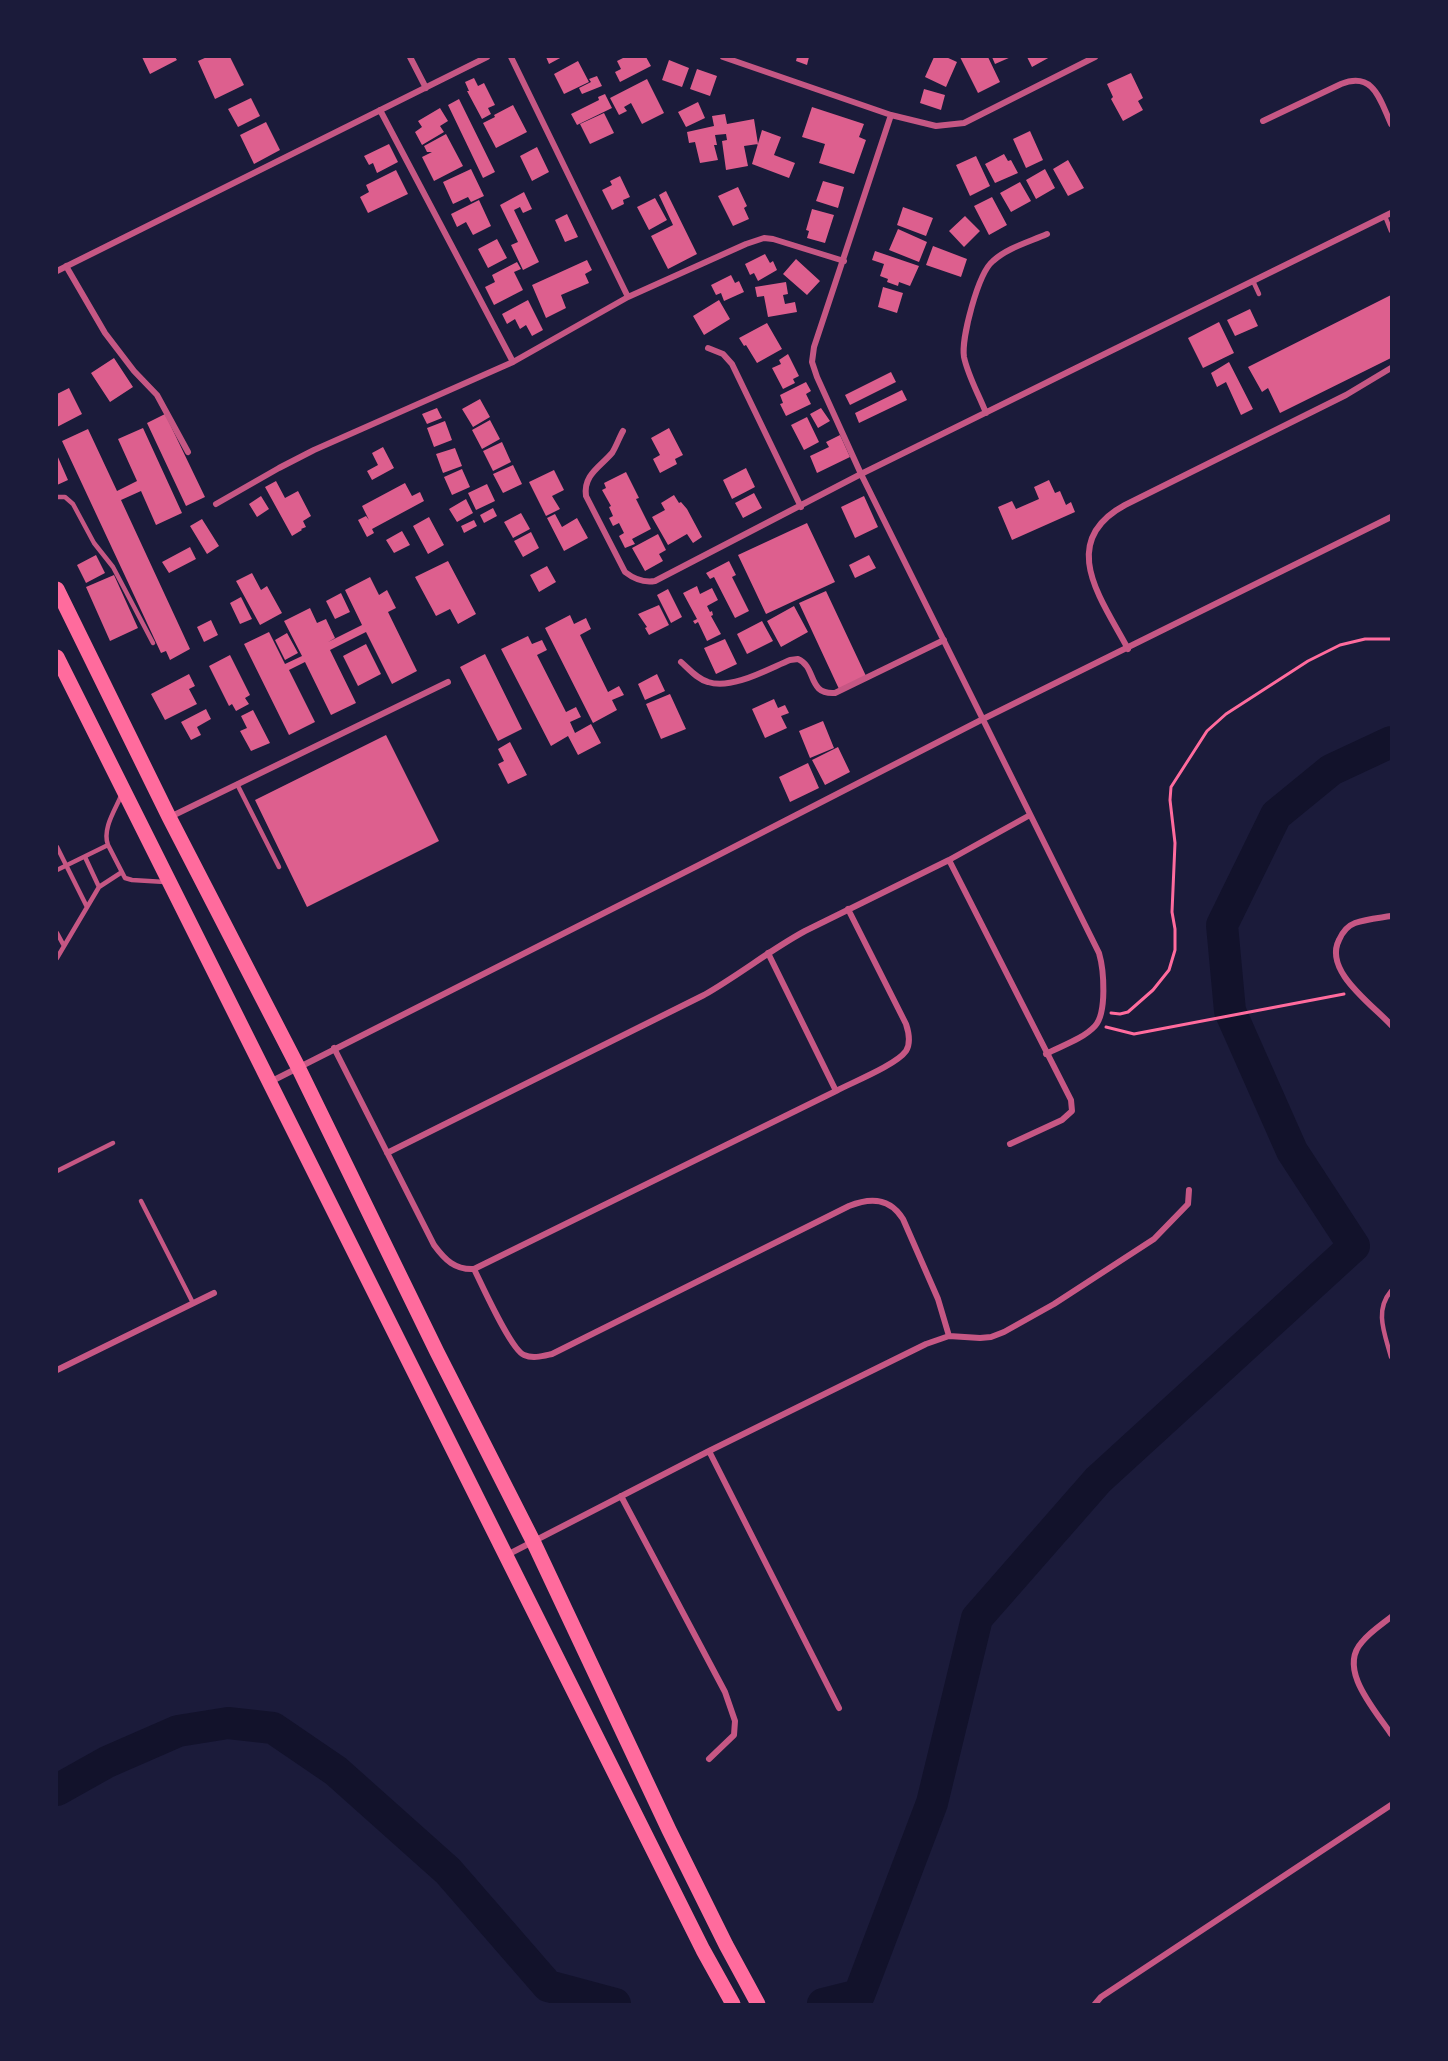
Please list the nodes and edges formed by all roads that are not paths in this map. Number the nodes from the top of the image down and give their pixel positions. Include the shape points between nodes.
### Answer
1 (410, 57) edge
2 (488, 57) edge
3 (511, 57) edge
4 (723, 57) edge
5 (1095, 57) edge
6 (426, 88) junction
7 (380, 110) junction
8 (891, 115) junction
9 (1263, 121) dead end
10 (1391, 124) edge
11 (1388, 214) edge
12 (1391, 231) edge
13 (1047, 234) dead end
14 (844, 261) junction
15 (66, 266) junction
16 (57, 271) edge
17 (1253, 281) junction
18 (1260, 294) dead end
19 (628, 297) junction
20 (708, 348) dead end
21 (513, 362) junction
22 (1391, 368) edge
23 (986, 413) junction
24 (623, 431) dead end
25 (188, 452) dead end
26 (861, 474) junction
27 (57, 496) edge
28 (216, 504) dead end
29 (801, 507) junction
30 (1391, 517) edge
31 (57, 589) edge
32 (944, 640) junction
33 (153, 643) dead end
34 (1128, 649) junction
35 (57, 657) edge
36 (681, 662) dead end
37 (447, 682) dead end
38 (983, 719) junction
39 (237, 784) junction
40 (124, 789) junction
41 (1030, 814) junction
42 (169, 817) junction
43 (108, 845) junction
44 (57, 847) edge
45 (85, 857) junction
46 (949, 860) junction
47 (67, 866) junction
48 (279, 867) dead end
49 (57, 870) edge
50 (122, 872) junction
51 (170, 882) junction
52 (99, 887) junction
53 (87, 907) junction
54 (848, 909) junction
55 (1391, 915) edge
56 (57, 933) edge
57 (64, 946) junction
58 (768, 953) junction
59 (57, 958) edge
60 (1391, 1025) edge
61 (334, 1048) junction
62 (1046, 1054) junction
63 (298, 1067) junction
64 (270, 1082) junction
65 (836, 1091) junction
66 (113, 1143) dead end
67 (1010, 1144) dead end
68 (387, 1153) junction
69 (57, 1171) edge
70 (1189, 1190) dead end
71 (141, 1201) dead end
72 (474, 1269) junction
73 (1391, 1291) edge
74 (214, 1293) dead end
75 (193, 1303) junction
76 (949, 1336) junction
77 (1391, 1357) edge
78 (57, 1370) edge
79 (709, 1451) junction
80 (621, 1496) junction
81 (533, 1541) junction
82 (506, 1555) junction
83 (1391, 1617) edge
84 (839, 1708) dead end
85 (1391, 1734) edge
86 (709, 1759) dead end
87 (1391, 1805) edge
88 (733, 2004) edge
89 (758, 2004) edge
90 (1095, 2004) edge

1 - 6 street
2 - 6 street
3 - 19 street
4 - 8 street
5 - 8 street via 964,123 927,126
6 - 7 street
7 - 15 street
7 - 21 street
8 - 14 street
9 - 10 street via 1354,81 1373,88
11 - 12 lane
11 - 17 street
13 - 23 street via 993,261 977,288 964,351
14 - 19 street via 764,238
14 - 26 street via 812,362
15 - 16 street
15 - 25 street via 105,333 157,394
17 - 18 lane
17 - 23 street
19 - 21 street
20 - 29 street via 723,354 732,364
21 - 28 street via 314,450
22 - 34 street via 1104,519 1092,539 1088,564 1093,582
23 - 26 street
24 - 29 street via 612,452 589,478 585,492 621,568 635,579 655,581
26 - 29 street
26 - 32 street
27 - 33 lane via 73,504 94,543 113,567
30 - 34 street
31 - 42 main road
32 - 36 street via 835,693 818,689 806,665 798,659 719,684 701,680
32 - 38 street
34 - 38 street
35 - 40 main road
37 - 39 street
38 - 41 street
38 - 61 street
39 - 42 street
39 - 48 lane
40 - 43 lane via 108,825
40 - 51 main road
41 - 46 street
41 - 62 street via 1099,953 1103,978 1097,1024 1085,1035
42 - 63 main road
43 - 45 lane
43 - 50 lane
44 - 47 lane
45 - 47 lane
45 - 52 lane
46 - 54 street
46 - 62 street
47 - 49 lane
47 - 53 lane
50 - 51 lane via 132,880
50 - 52 lane
51 - 64 main road
52 - 53 lane
53 - 57 lane
54 - 58 street
54 - 65 street via 909,1037 905,1053
55 - 60 street via 1349,926 1337,943 1336,955 1350,984
56 - 57 lane
57 - 59 lane
58 - 65 street
58 - 68 street via 704,995
61 - 63 street
61 - 68 street
62 - 67 street via 1069,1094 1072,1111 1062,1120
63 - 64 street
63 - 81 main road
64 - 82 main road
65 - 72 street
66 - 69 lane
68 - 72 street via 439,1252 457,1268
70 - 76 street via 1188,1204 1154,1239 1054,1304 1004,1332 980,1338
71 - 75 lane
72 - 76 street via 514,1346 525,1356 541,1357 849,1206 879,1200 898,1211 903,1220 938,1299
73 - 77 lane via 1381,1311
74 - 75 street
75 - 78 street
76 - 79 street
79 - 80 street
79 - 84 street
80 - 81 street
80 - 86 street via 734,1712 734,1735
81 - 82 street
81 - 89 main road via 669,1830
82 - 88 main road
83 - 85 street via 1362,1642 1353,1661 1354,1676
87 - 90 street

